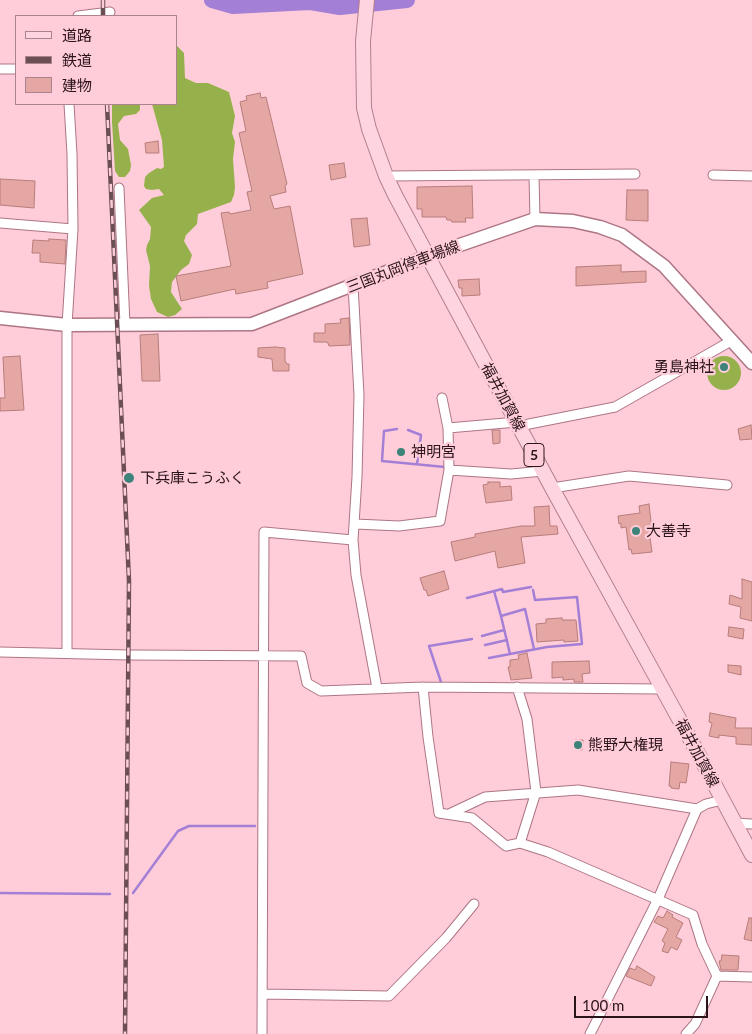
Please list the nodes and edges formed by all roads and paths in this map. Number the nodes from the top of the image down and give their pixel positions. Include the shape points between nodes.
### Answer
1 (367, 0) edge
2 (110, 12) dead end
3 (86, 15) edge
4 (0, 69) edge
5 (15, 69) edge
6 (69, 105) edge
7 (635, 174) dead end
8 (714, 175) dead end
9 (386, 176) junction
10 (534, 176) junction
11 (752, 176) edge
12 (119, 188) dead end
13 (535, 219) junction
14 (0, 223) edge
15 (73, 229) junction
16 (428, 256) junction
17 (353, 286) junction
18 (0, 318) edge
19 (67, 325) junction
20 (124, 325) junction
21 (731, 342) junction
22 (752, 363) edge
23 (442, 398) dead end
24 (518, 424) junction
25 (448, 428) junction
26 (449, 470) junction
27 (543, 471) junction
28 (727, 485) dead end
29 (552, 488) junction
30 (355, 524) junction
31 (353, 540) junction
32 (0, 652) edge
33 (67, 653) junction
34 (264, 656) junction
35 (423, 687) junction
36 (517, 687) junction
37 (378, 688) junction
38 (662, 689) junction
39 (536, 792) junction
40 (722, 800) junction
41 (697, 809) junction
42 (449, 814) junction
43 (734, 823) junction
44 (752, 824) edge
45 (520, 843) junction
46 (752, 855) edge
47 (658, 899) junction
48 (474, 904) dead end
49 (717, 976) junction
50 (752, 977) edge
51 (262, 994) junction
52 (262, 1034) edge
53 (590, 1034) edge
54 (686, 1034) edge

1 - 9 main road, 福井加賀線 / 5 via 363,41 364,108 368,129
2 - 3 street
4 - 5 street
6 - 15 street
7 - 10 street
8 - 11 street
9 - 10 street
9 - 16 main road, 福井加賀線 / 5
10 - 13 street
12 - 20 street
13 - 16 main road, 三国丸岡停車場線
13 - 21 main road, 三国丸岡停車場線 via 573,221 622,235 664,266
14 - 15 street
15 - 19 street
16 - 17 main road, 三国丸岡停車場線
16 - 24 main road, 福井加賀線 / 5
17 - 20 main road, 三国丸岡停車場線 via 252,324
17 - 30 street via 359,395
18 - 19 main road, 三国丸岡停車場線
19 - 20 main road, 三国丸岡停車場線
19 - 33 street
21 - 22 main road, 三国丸岡停車場線
21 - 24 street via 615,408
23 - 25 street
24 - 25 street
24 - 27 main road, 福井加賀線 / 5
25 - 26 street
26 - 27 street via 512,474
26 - 30 street via 440,521 398,526
27 - 29 main road, 福井加賀線 / 5
28 - 29 street via 629,476
29 - 38 main road, 福井加賀線 / 5
30 - 31 street
31 - 34 street via 264,532
31 - 37 street via 356,575
32 - 33 street
33 - 34 street
34 - 37 street via 301,656 308,683 321,691
34 - 51 street
35 - 36 street
35 - 37 street
35 - 42 street via 440,813
36 - 38 street
36 - 39 street via 527,719
38 - 40 main road, 福井加賀線 / 5
39 - 41 street via 578,790
39 - 42 street via 485,797
39 - 45 street
40 - 41 street
40 - 43 main road, 福井加賀線 / 5
41 - 47 street
42 - 45 street via 472,818 506,846
43 - 44 street
43 - 46 main road, 福井加賀線 / 5
45 - 47 street
47 - 49 street via 693,915
47 - 53 street
48 - 51 street via 446,938 389,996
49 - 50 street
49 - 54 street via 695,1024
51 - 52 street

